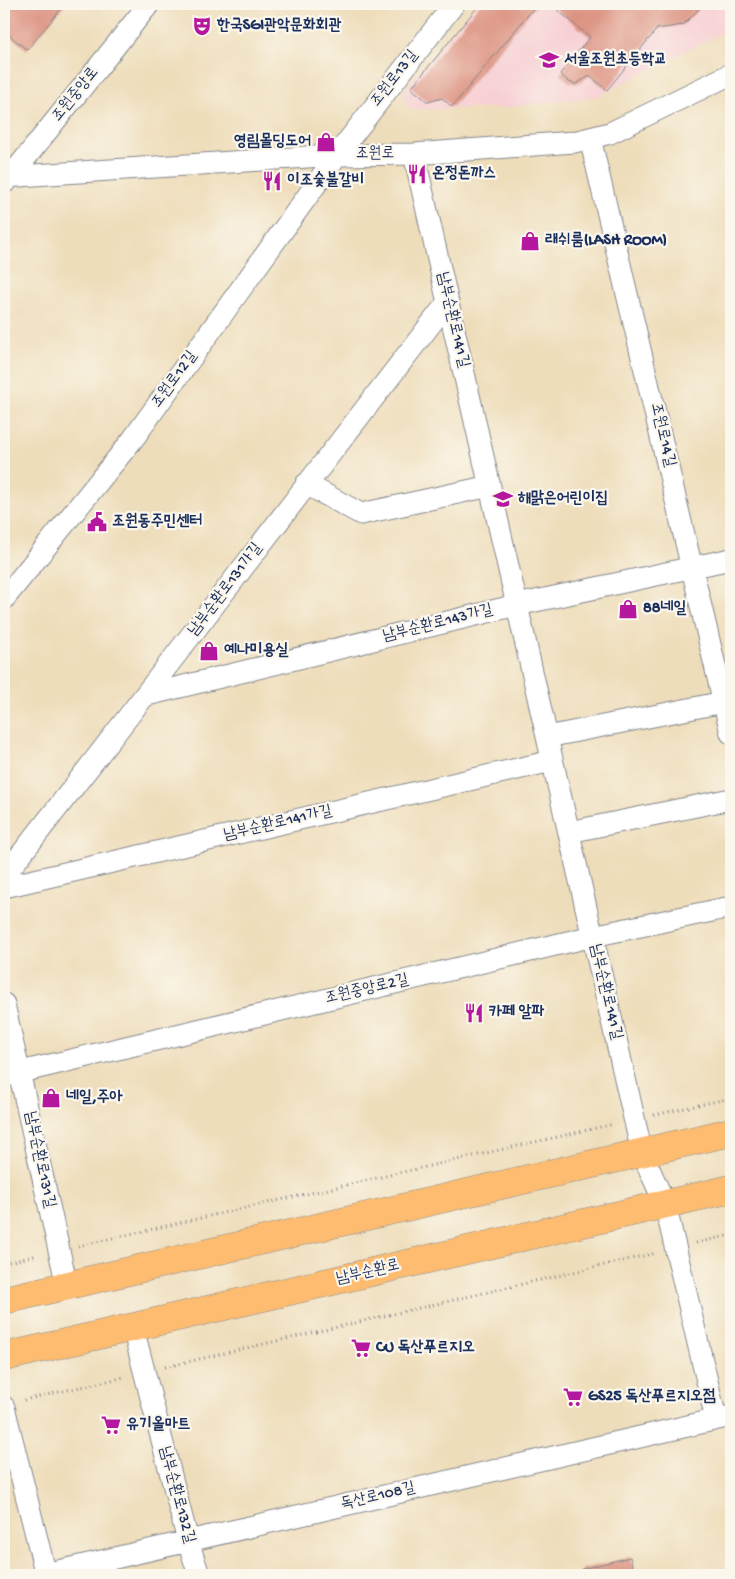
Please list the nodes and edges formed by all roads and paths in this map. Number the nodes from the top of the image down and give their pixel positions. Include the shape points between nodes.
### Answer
1 (149, 4) edge
2 (454, 4) edge
3 (731, 74) edge
4 (590, 138) junction
5 (414, 154) junction
6 (337, 155) junction
7 (6, 179) edge
8 (448, 302) junction
9 (306, 484) junction
10 (490, 486) junction
11 (731, 559) edge
12 (694, 568) junction
13 (4, 599) edge
14 (517, 605) junction
15 (147, 695) junction
16 (724, 702) junction
17 (731, 733) edge
18 (547, 737) junction
19 (552, 761) junction
20 (731, 799) edge
21 (569, 832) junction
22 (4, 876) edge
23 (4, 887) edge
24 (731, 907) edge
25 (593, 936) junction
26 (4, 1004) edge
27 (12, 1074) edge
28 (731, 1098) edge
29 (634, 1119) junction
30 (731, 1132) edge
31 (642, 1152) junction
32 (731, 1189) edge
33 (665, 1204) junction
34 (731, 1235) edge
35 (675, 1248) junction
36 (59, 1250) junction
37 (4, 1263) edge
38 (67, 1286) junction
39 (4, 1300) edge
40 (132, 1328) junction
41 (4, 1357) edge
42 (144, 1372) junction
43 (13, 1404) edge
44 (724, 1417) edge
45 (188, 1541) junction
46 (45, 1575) edge
47 (199, 1575) edge

1 - 7 street, 조원중앙로
2 - 6 street, 조원로13길
3 - 4 street, 조원로 via 618,129
4 - 5 street, 조원로 via 539,146
4 - 12 street, 조원로14길
5 - 6 street, 조원로
5 - 8 street, 남부순환로141길
6 - 7 street, 조원로
6 - 13 street, 조원로12길 via 133,439
8 - 9 street, 남부순환로131가길
8 - 10 street, 남부순환로141길
9 - 10 street via 361,514
9 - 15 street, 남부순환로131가길
10 - 14 street, 남부순환로141길
11 - 12 street, 남부순환로143가길
12 - 14 street, 남부순환로143가길
12 - 16 street, 조원로14길
14 - 15 street, 남부순환로143가길
14 - 18 street, 남부순환로141길
15 - 22 street, 남부순환로131가길
16 - 17 street, 조원로14길
16 - 18 street
18 - 19 street, 남부순환로141길
19 - 21 street, 남부순환로141길
19 - 23 street, 남부순환로141가길
20 - 21 street
21 - 25 street, 남부순환로141길
24 - 25 street, 조원중앙로2길
25 - 27 street, 조원중앙로2길
25 - 29 street, 남부순환로141길
26 - 27 street, 남부순환로131길
27 - 36 street, 남부순환로131길
28 - 29 path
29 - 31 street, 남부순환로141길
29 - 36 path
30 - 31 main road
31 - 33 street, 남부순환로141길
31 - 38 main road
32 - 33 main road, 남부순환로
33 - 35 street, 남부순환로141길
33 - 40 main road, 남부순환로
34 - 35 path
35 - 42 path
35 - 44 street, 남부순환로141길
36 - 37 path
36 - 38 street, 남부순환로131길
38 - 39 main road
40 - 41 main road, 남부순환로
40 - 42 street, 남부순환로132길
42 - 43 path
42 - 45 street, 남부순환로132길
43 - 46 street
44 - 45 street, 독산로108길
45 - 46 street, 독산로108길
45 - 47 street, 남부순환로132길

